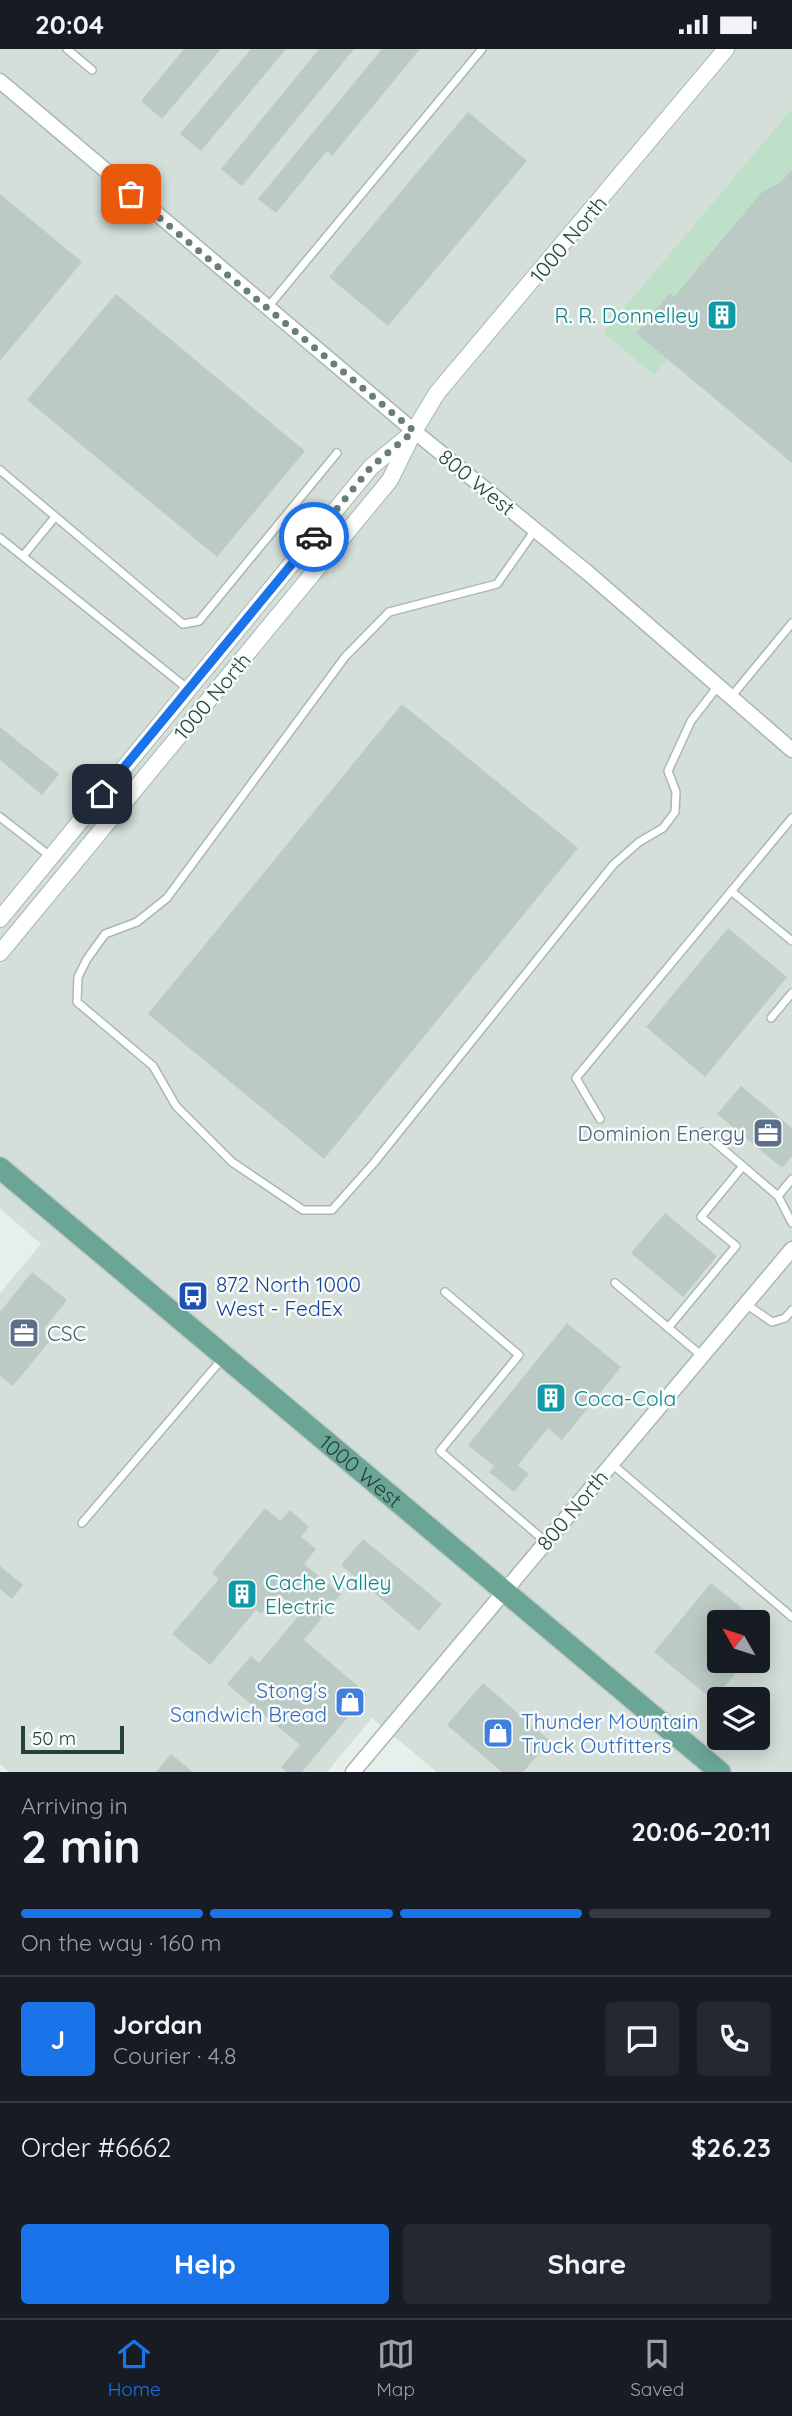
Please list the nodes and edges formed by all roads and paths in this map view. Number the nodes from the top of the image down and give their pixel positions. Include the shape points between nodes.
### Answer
1 (66, 49) edge
2 (482, 49) edge
3 (726, 49) edge
4 (92, 70) dead end
5 (0, 81) edge
6 (268, 307) junction
7 (414, 431) junction
8 (337, 453) dead end
9 (0, 470) edge
10 (55, 517) junction
11 (536, 530) junction
12 (0, 538) edge
13 (23, 556) junction
14 (792, 623) edge
15 (718, 686) junction
16 (189, 689) junction
17 (730, 697) junction
18 (792, 750) edge
19 (0, 817) edge
20 (792, 818) edge
21 (50, 857) junction
22 (731, 891) junction
23 (0, 919) edge
24 (792, 941) edge
25 (0, 953) edge
26 (792, 993) edge
27 (771, 1018) dead end
28 (600, 1119) dead end
29 (703, 1132) dead end
30 (743, 1166) junction
31 (0, 1168) edge
32 (792, 1179) edge
33 (778, 1196) junction
34 (792, 1223) edge
35 (792, 1249) edge
36 (615, 1283) dead end
37 (445, 1293) dead end
38 (746, 1304) junction
39 (792, 1310) edge
40 (668, 1328) junction
41 (225, 1356) junction
42 (702, 1356) junction
43 (612, 1464) junction
44 (82, 1523) dead end
45 (546, 1542) junction
46 (505, 1591) junction
47 (792, 1617) edge
48 (353, 1772) edge
49 (720, 1772) edge

1 - 4 lane
2 - 6 lane
3 - 7 street, 1000 North via 437,393
5 - 6 street, 800 West
6 - 7 street, 800 West
7 - 11 street, 800 West
7 - 16 street, 1000 North via 371,467
7 - 25 street, 1000 North via 390,480
8 - 10 lane via 199,621 183,624
9 - 10 lane
10 - 13 lane
11 - 15 street, 800 West
11 - 15 lane via 497,583 389,612 345,657 167,898 137,922 105,934 78,977 77,1002 153,1066 176,1106 232,1162 303,1210 332,1210 613,865 663,828 675,812 676,792 668,771 691,721
12 - 13 lane
13 - 16 lane
14 - 17 lane
15 - 17 street, 800 West
16 - 21 street, 1000 North
17 - 18 street, 800 West
19 - 21 lane
20 - 22 lane
21 - 23 street, 1000 North
22 - 24 lane
22 - 28 lane via 576,1078
26 - 27 lane
29 - 30 lane
30 - 33 lane
30 - 40 lane via 701,1217 736,1246
31 - 41 main road, 1000 West
32 - 33 lane
33 - 34 lane
35 - 38 street, 800 North
36 - 40 lane
37 - 45 lane via 519,1355 440,1451
38 - 39 lane via 772,1322
38 - 42 street, 800 North
40 - 42 lane
41 - 44 lane
41 - 46 main road, 1000 West
42 - 43 street, 800 North
43 - 45 street, 800 North
43 - 47 lane
45 - 46 street, 800 North
46 - 48 street, 800 North
46 - 49 main road, 1000 West

